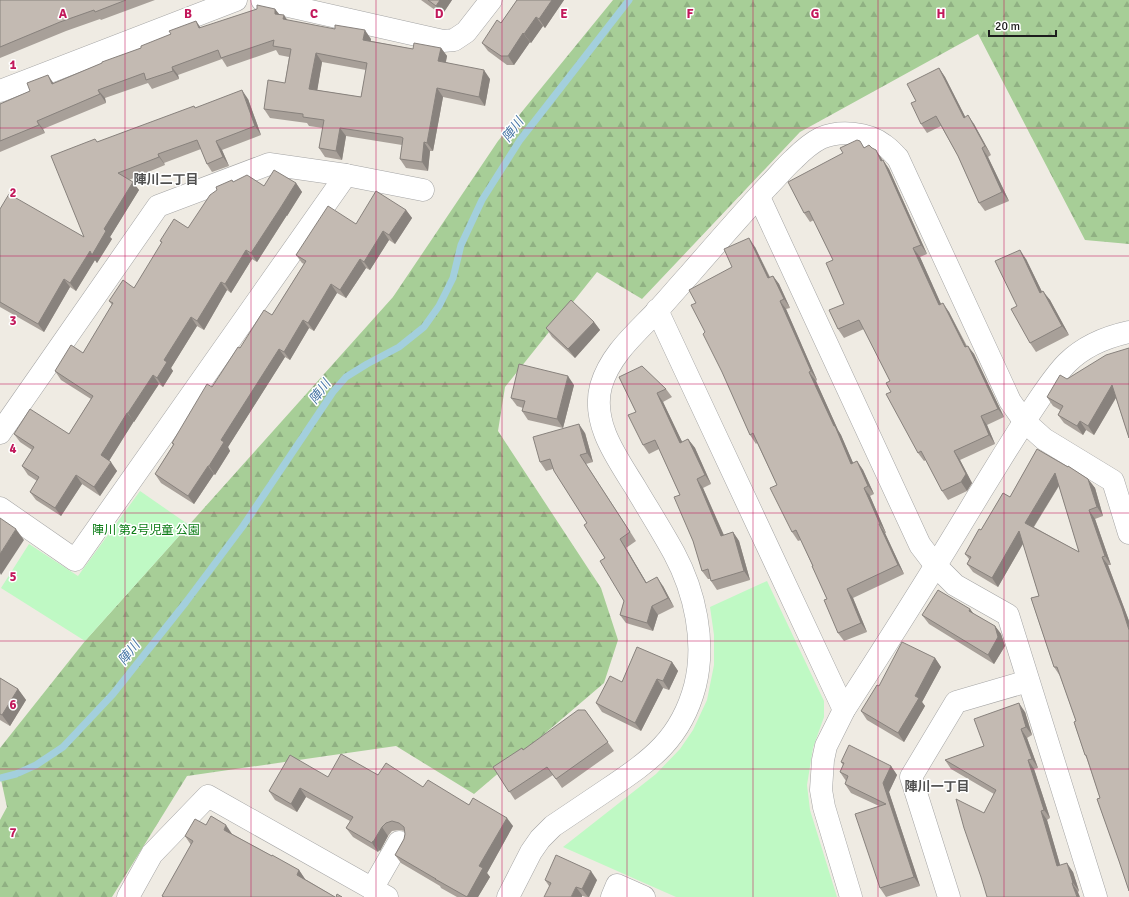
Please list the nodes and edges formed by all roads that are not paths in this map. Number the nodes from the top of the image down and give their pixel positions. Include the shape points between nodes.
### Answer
1 (236, 0) edge
2 (262, 0) edge
3 (491, 0) edge
4 (327, 7) edge
5 (0, 91) edge
6 (346, 175) junction
7 (423, 190) dead end
8 (759, 197) junction
9 (657, 310) junction
10 (1129, 332) edge
11 (1024, 421) junction
12 (0, 433) edge
13 (0, 508) edge
14 (1129, 533) edge
15 (936, 566) junction
16 (1028, 681) junction
17 (844, 710) junction
18 (399, 842) dead end
19 (379, 893) edge
20 (128, 897) edge
21 (508, 897) edge
22 (612, 897) edge
23 (644, 897) edge
24 (851, 897) edge
25 (949, 897) edge
26 (1096, 897) edge

1 - 5 street
2 - 4 street
3 - 4 street via 466,32 454,40 443,41
6 - 7 street
6 - 12 street via 269,164 158,206
6 - 13 street via 75,560
8 - 9 street
8 - 11 street via 806,147 820,138 853,134 868,136 883,144 898,158 1010,401
8 - 15 street via 920,545
9 - 17 street
9 - 21 street via 622,347 606,373 599,404 600,418 617,457 685,576 697,618 699,664 695,685 683,719 672,736 641,766 553,826 530,852
10 - 11 street via 1098,341 1068,362
11 - 14 street via 1044,439 1113,481
11 - 15 street
15 - 16 street via 955,585 1008,615
15 - 17 street
16 - 25 street via 956,702 911,777
16 - 26 street
17 - 24 street via 826,746 821,790
18 - 19 street
19 - 20 street via 208,796 152,854
22 - 23 street via 617,885

